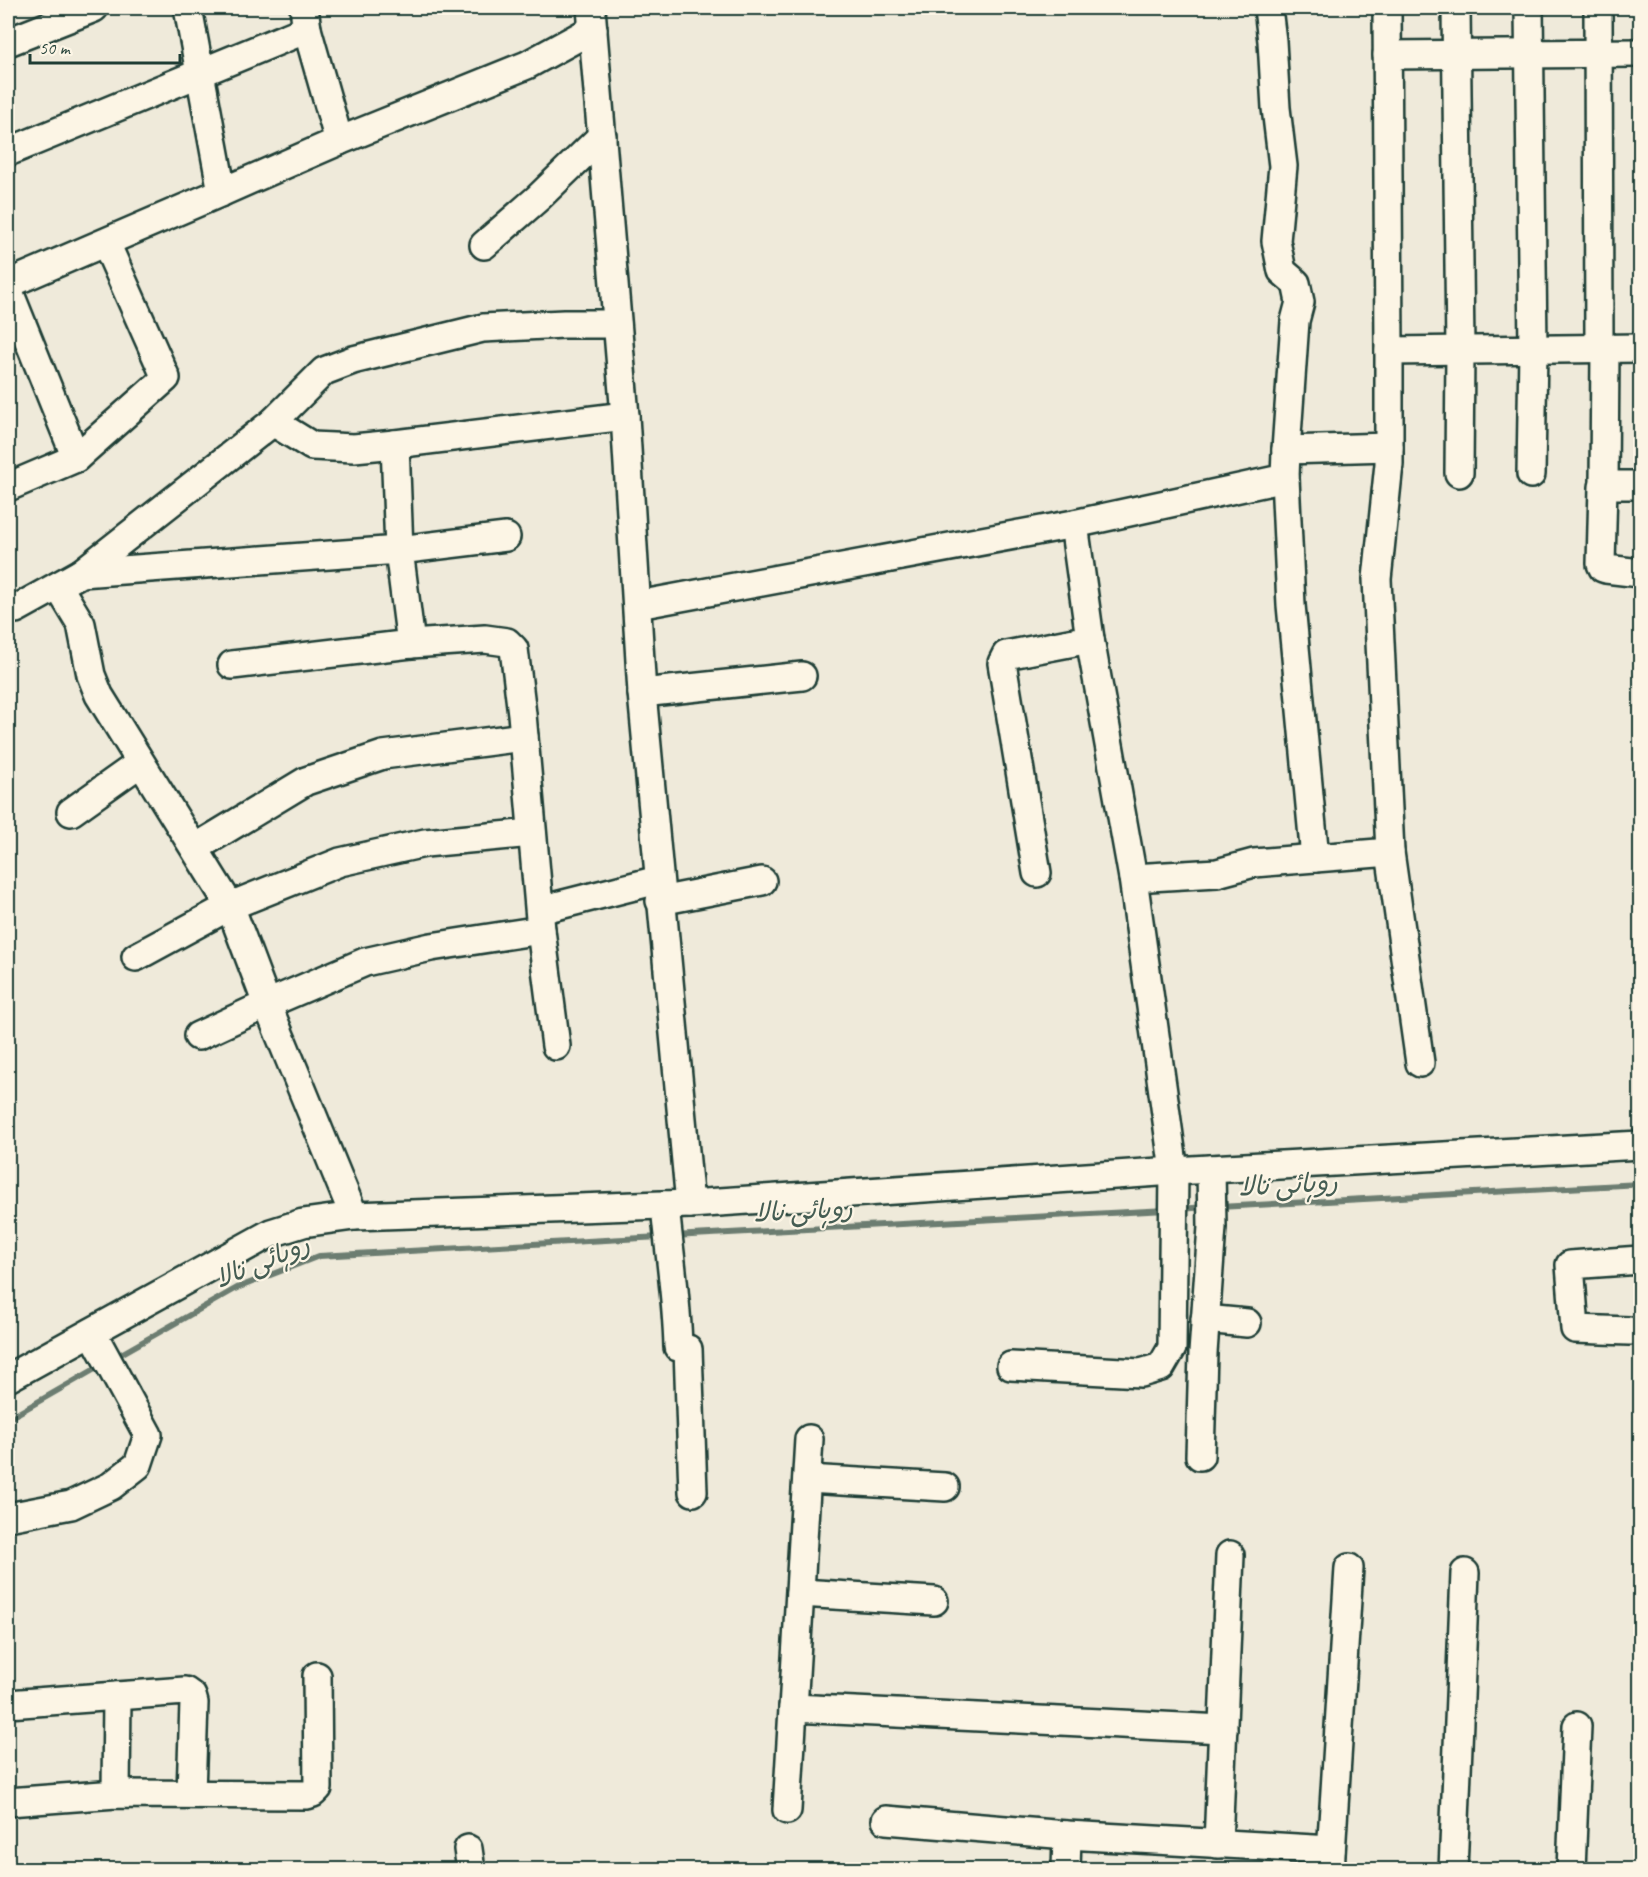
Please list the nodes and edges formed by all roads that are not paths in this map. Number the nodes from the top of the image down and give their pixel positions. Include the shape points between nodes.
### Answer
1 (94, 8) edge
2 (188, 8) edge
3 (1268, 8) edge
4 (1387, 8) edge
5 (1456, 8) edge
6 (1529, 8) edge
7 (1598, 8) edge
8 (306, 18) edge
9 (592, 18) edge
10 (8, 42) edge
11 (1641, 53) edge
12 (1457, 54) junction
13 (1529, 54) junction
14 (1598, 54) junction
15 (1387, 55) junction
16 (199, 74) junction
17 (602, 136) junction
18 (339, 141) junction
19 (8, 152) edge
20 (222, 192) junction
21 (106, 243) junction
22 (484, 245) dead end
23 (8, 284) edge
24 (8, 289) edge
25 (616, 324) junction
26 (1602, 348) junction
27 (1641, 348) edge
28 (1533, 349) junction
29 (1460, 350) junction
30 (1389, 351) junction
31 (625, 416) junction
32 (273, 422) junction
33 (395, 444) junction
34 (1389, 447) junction
35 (1286, 450) junction
36 (76, 458) junction
37 (1459, 473) dead end
38 (1531, 474) dead end
39 (1285, 478) junction
40 (1604, 485) junction
41 (1641, 485) edge
42 (8, 487) edge
43 (1074, 524) junction
44 (506, 537) dead end
45 (399, 550) junction
46 (1641, 573) edge
47 (70, 579) junction
48 (638, 606) junction
49 (16, 609) dead end
50 (1090, 639) junction
51 (411, 644) junction
52 (232, 665) dead end
53 (802, 676) dead end
54 (642, 693) junction
55 (524, 737) junction
56 (140, 763) junction
57 (71, 812) dead end
58 (532, 833) junction
59 (195, 848) junction
60 (1390, 852) junction
61 (1315, 858) junction
62 (1037, 873) dead end
63 (1133, 878) junction
64 (762, 881) dead end
65 (659, 891) junction
66 (230, 906) junction
67 (540, 920) junction
68 (136, 957) dead end
69 (267, 1004) junction
70 (198, 1036) dead end
71 (556, 1046) dead end
72 (1420, 1063) dead end
73 (1641, 1145) edge
74 (1174, 1172) junction
75 (1211, 1179) junction
76 (674, 1210) junction
77 (354, 1216) junction
78 (1641, 1260) edge
79 (1205, 1319) junction
80 (1247, 1323) dead end
81 (1629, 1331) dead end
82 (94, 1338) junction
83 (1011, 1366) dead end
84 (8, 1378) edge
85 (809, 1438) dead end
86 (1200, 1456) dead end
87 (807, 1479) junction
88 (945, 1487) dead end
89 (693, 1492) dead end
90 (8, 1518) edge
91 (1230, 1555) dead end
92 (1348, 1568) dead end
93 (1465, 1574) dead end
94 (800, 1593) junction
95 (934, 1601) dead end
96 (317, 1676) dead end
97 (117, 1696) junction
98 (8, 1704) edge
99 (793, 1708) junction
100 (1577, 1726) dead end
101 (1223, 1729) junction
102 (191, 1793) junction
103 (116, 1794) junction
104 (8, 1802) edge
105 (788, 1810) dead end
106 (885, 1820) dead end
107 (1067, 1835) junction
108 (1218, 1844) junction
109 (1331, 1860) edge
110 (1066, 1869) edge
111 (1453, 1869) edge
112 (1571, 1869) edge

1 - 10 street
2 - 16 street
3 - 35 street via 1283,166 1276,241 1282,271 1296,283 1300,302 1295,321
4 - 15 street
5 - 12 street
6 - 13 street
7 - 14 street
8 - 16 street
8 - 18 street
9 - 17 street
9 - 18 street via 527,65
11 - 14 street
12 - 13 street
12 - 15 street
12 - 29 street
13 - 14 street
13 - 28 street
14 - 26 street
15 - 30 street
16 - 19 street
16 - 20 street
17 - 22 street
17 - 25 street
18 - 20 street
20 - 21 street
21 - 23 street
21 - 36 street via 166,378
24 - 36 street
25 - 31 street
25 - 32 street via 483,328 353,360 324,371
26 - 27 street
26 - 28 street
26 - 40 street
28 - 29 street
28 - 38 street
29 - 30 street
29 - 37 street
30 - 34 street
31 - 33 street
31 - 48 street
32 - 33 street via 312,446 354,448
32 - 47 street
33 - 45 street
34 - 35 street
34 - 60 street via 1377,579
35 - 39 street
36 - 42 street
39 - 43 street
39 - 61 street via 1292,605
40 - 41 street
40 - 46 street via 1603,568
43 - 48 street
43 - 50 street
44 - 45 street
45 - 47 street
45 - 51 street
47 - 49 street
47 - 56 street via 91,675
48 - 54 street
50 - 62 street via 1006,655 1002,663
50 - 63 street
51 - 52 street
51 - 55 street via 485,639 507,642 514,649
53 - 54 street
54 - 65 street
55 - 58 street
55 - 59 street via 383,755 306,781
56 - 57 street
56 - 59 street
58 - 66 street via 425,843 340,862
58 - 67 street
59 - 66 street
60 - 61 street
60 - 72 street
61 - 63 street via 1254,863 1217,873
63 - 74 street
64 - 65 street
65 - 67 street
65 - 76 street
66 - 68 street
66 - 69 street
67 - 69 street via 365,962
67 - 71 street
69 - 70 street
69 - 77 street
73 - 75 street
74 - 75 street
74 - 76 street
74 - 83 street via 1172,1348 1161,1367 1141,1373
75 - 79 street via 1212,1227
76 - 77 street
76 - 89 street via 669,1258 678,1347 688,1349
77 - 82 street via 303,1223 271,1233
78 - 81 street via 1570,1264 1575,1329
79 - 80 street
79 - 86 street
82 - 84 street
82 - 90 street via 148,1435 138,1465 111,1486 71,1505
85 - 87 street
87 - 88 street
87 - 94 street
91 - 101 street
92 - 109 street
93 - 111 street
94 - 95 street
94 - 99 street
96 - 102 street via 318,1788 313,1793
97 - 98 street
97 - 102 street via 184,1691 192,1696
97 - 103 street
99 - 101 street
99 - 105 street
100 - 112 street
101 - 108 street
102 - 103 street
103 - 104 street
106 - 107 street
107 - 108 street
107 - 110 street
108 - 109 street

